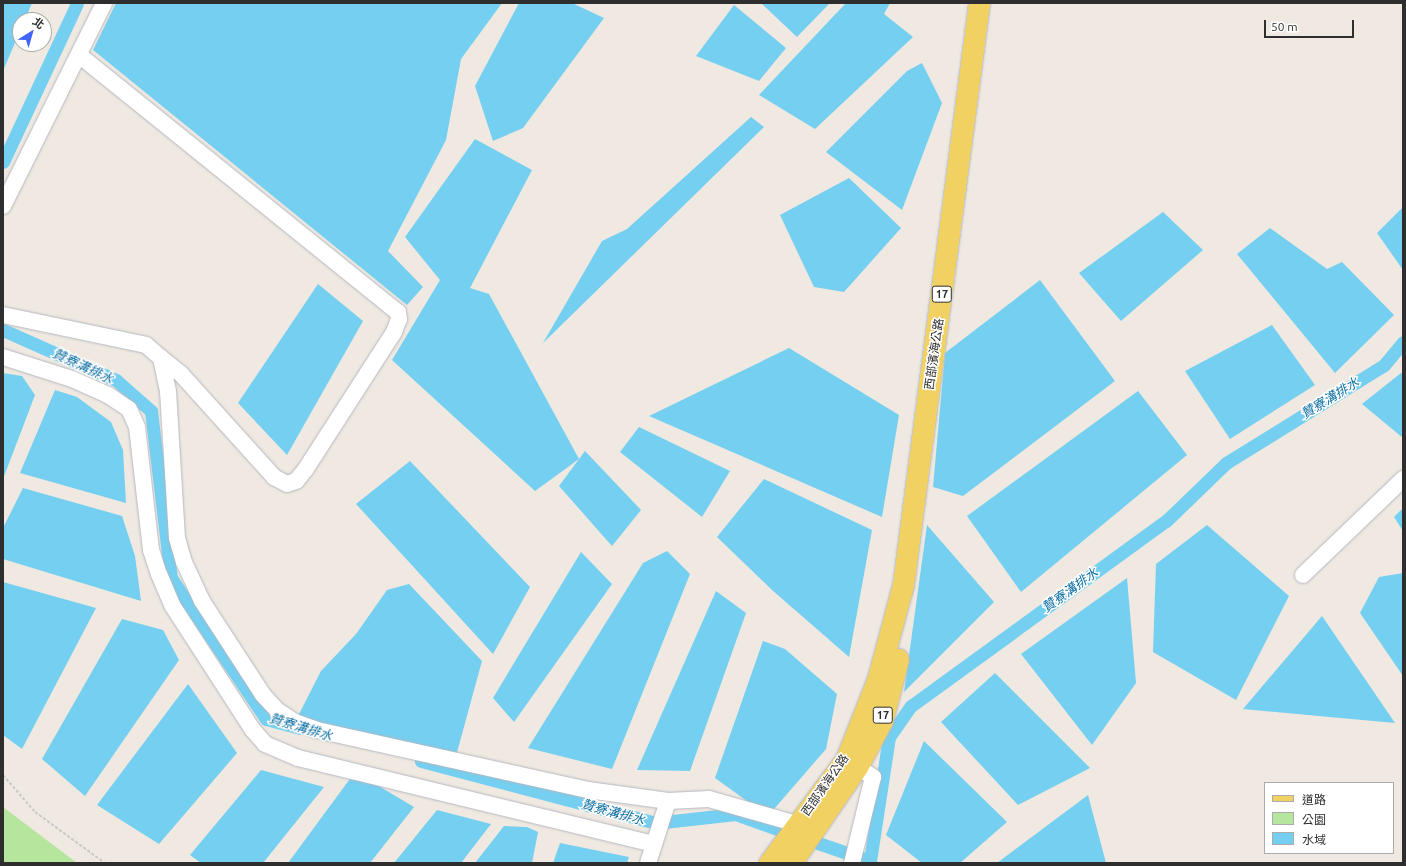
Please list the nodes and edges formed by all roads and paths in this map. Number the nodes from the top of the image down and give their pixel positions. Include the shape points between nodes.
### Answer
1 (104, 3) edge
2 (979, 3) edge
3 (79, 55) junction
4 (3, 206) edge
5 (3, 314) edge
6 (3, 357) edge
7 (161, 358) junction
8 (1403, 479) edge
9 (1303, 574) dead end
10 (851, 763) junction
11 (3, 774) edge
12 (666, 807) junction
13 (797, 824) junction
14 (655, 840) junction
15 (105, 863) edge
16 (648, 863) edge
17 (769, 863) edge
18 (791, 863) edge
19 (852, 863) edge

1 - 3 street
2 - 10 main road, 西部濱海公路 / 17 via 903,585 878,678
3 - 4 street
3 - 7 street via 392,307 398,312 400,319 305,470 296,481 287,484 274,477 181,374
5 - 7 street via 146,345
6 - 14 street via 72,379 108,395 129,409 137,427 151,550 159,574 172,605 253,730 265,744 298,758
7 - 12 street via 168,392 177,538 184,562 202,602 263,695 278,711 295,722 317,730
8 - 9 street
10 - 13 main road, 西部濱海公路 / 17
10 - 18 main road, 西部濱海公路 / 17
10 - 19 street via 873,777
11 - 15 path via 35,812
12 - 13 street via 709,799
12 - 14 street
13 - 17 main road, 西部濱海公路 / 17
14 - 16 street

